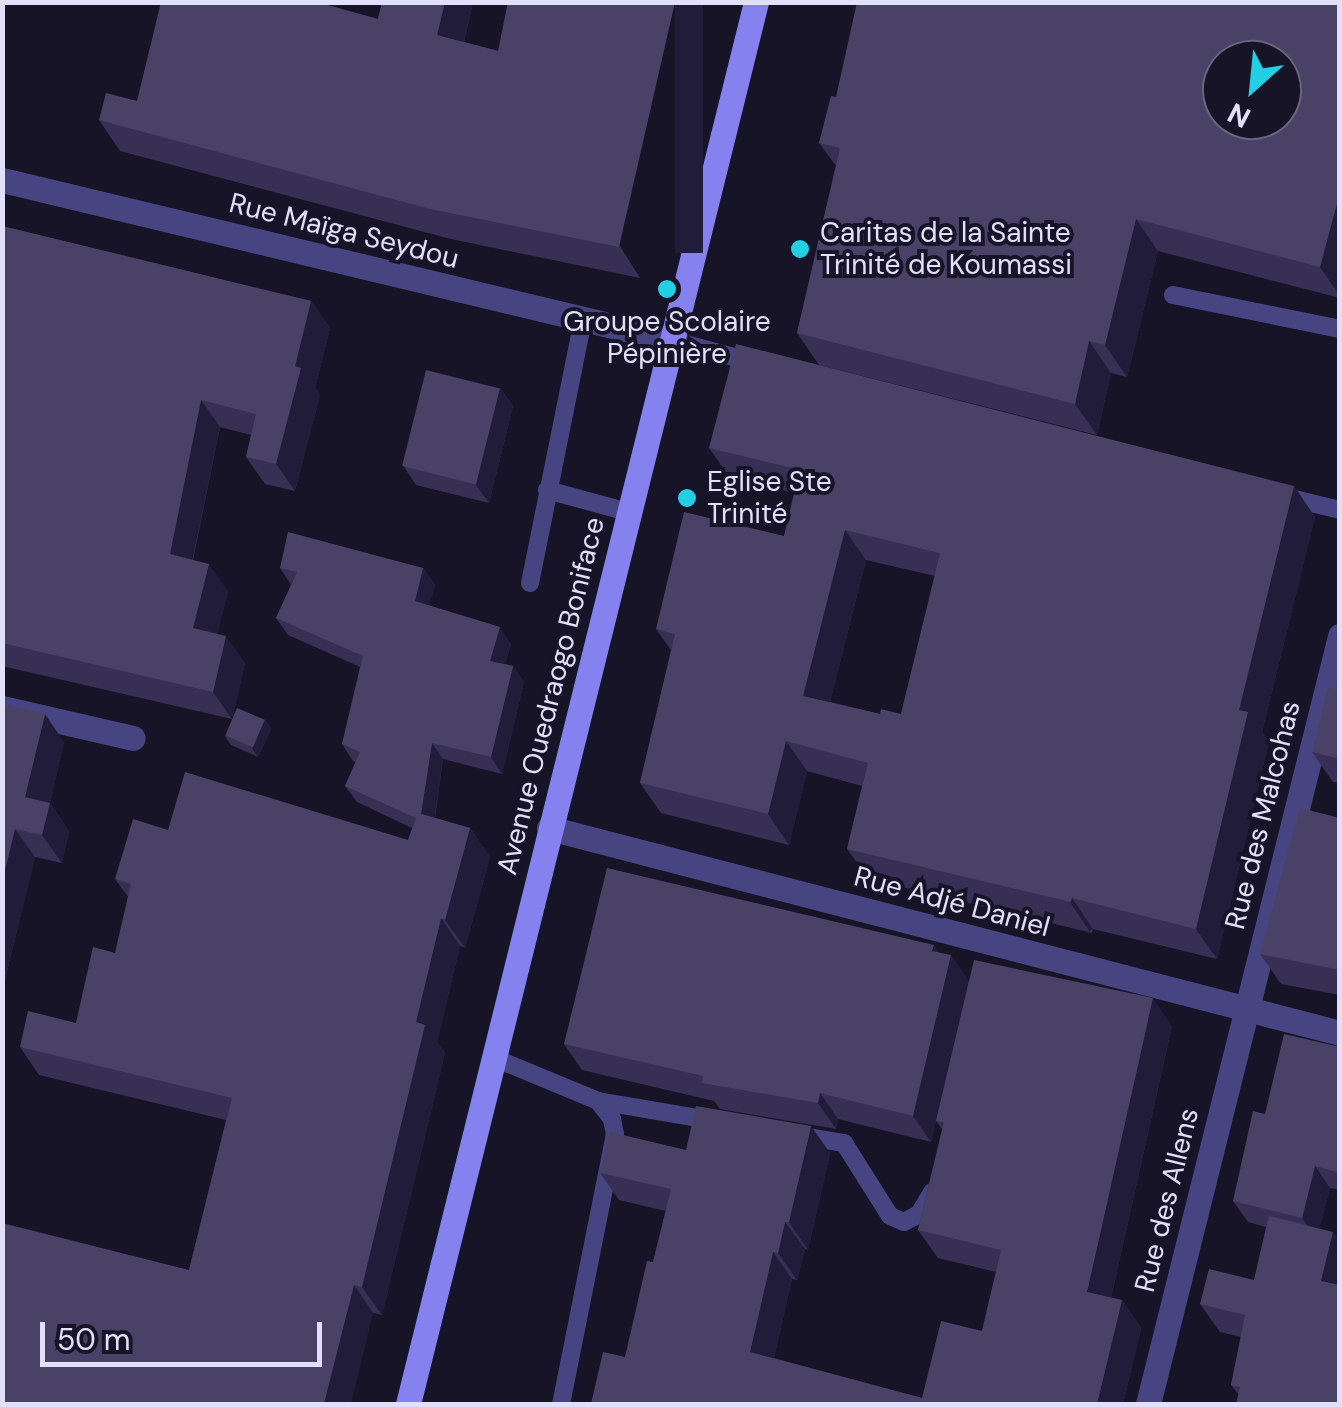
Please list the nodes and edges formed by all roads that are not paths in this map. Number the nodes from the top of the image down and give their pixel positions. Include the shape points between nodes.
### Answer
1 (756, 2) edge
2 (2, 180) edge
3 (1172, 295) dead end
4 (582, 319) junction
5 (1340, 329) edge
6 (671, 340) junction
7 (763, 365) edge
8 (546, 490) junction
9 (1266, 492) edge
10 (1340, 510) edge
11 (628, 512) junction
12 (530, 583) dead end
13 (1340, 636) edge
14 (2, 708) edge
15 (132, 738) dead end
16 (549, 828) junction
17 (1245, 1010) junction
18 (1340, 1033) edge
19 (492, 1057) junction
20 (598, 1102) junction
21 (730, 1124) edge
22 (787, 1134) edge
23 (939, 1164) edge
24 (408, 1404) edge
25 (561, 1404) edge
26 (1148, 1404) edge

1 - 6 street, Avenue Ouedraogo Boniface
2 - 4 street, Rue Maïga Seydou
3 - 5 lane
4 - 6 street, Rue Maïga Seydou
4 - 8 lane
6 - 7 lane
6 - 11 street, Avenue Ouedraogo Boniface
8 - 11 lane
8 - 12 lane
9 - 10 lane
11 - 16 street, Avenue Ouedraogo Boniface
13 - 17 street, Rue des Malcohas
14 - 15 street
16 - 17 street, Rue Adjé Daniel via 989,952
16 - 19 street, Avenue Ouedraogo Boniface
17 - 18 street, Rue Adjé Daniel
17 - 26 street, Rue des Allens
19 - 20 lane
19 - 24 street, Avenue Ouedraogo Boniface
20 - 21 lane
20 - 25 lane via 614,1134
22 - 23 lane via 844,1143 890,1216 904,1222 930,1201

